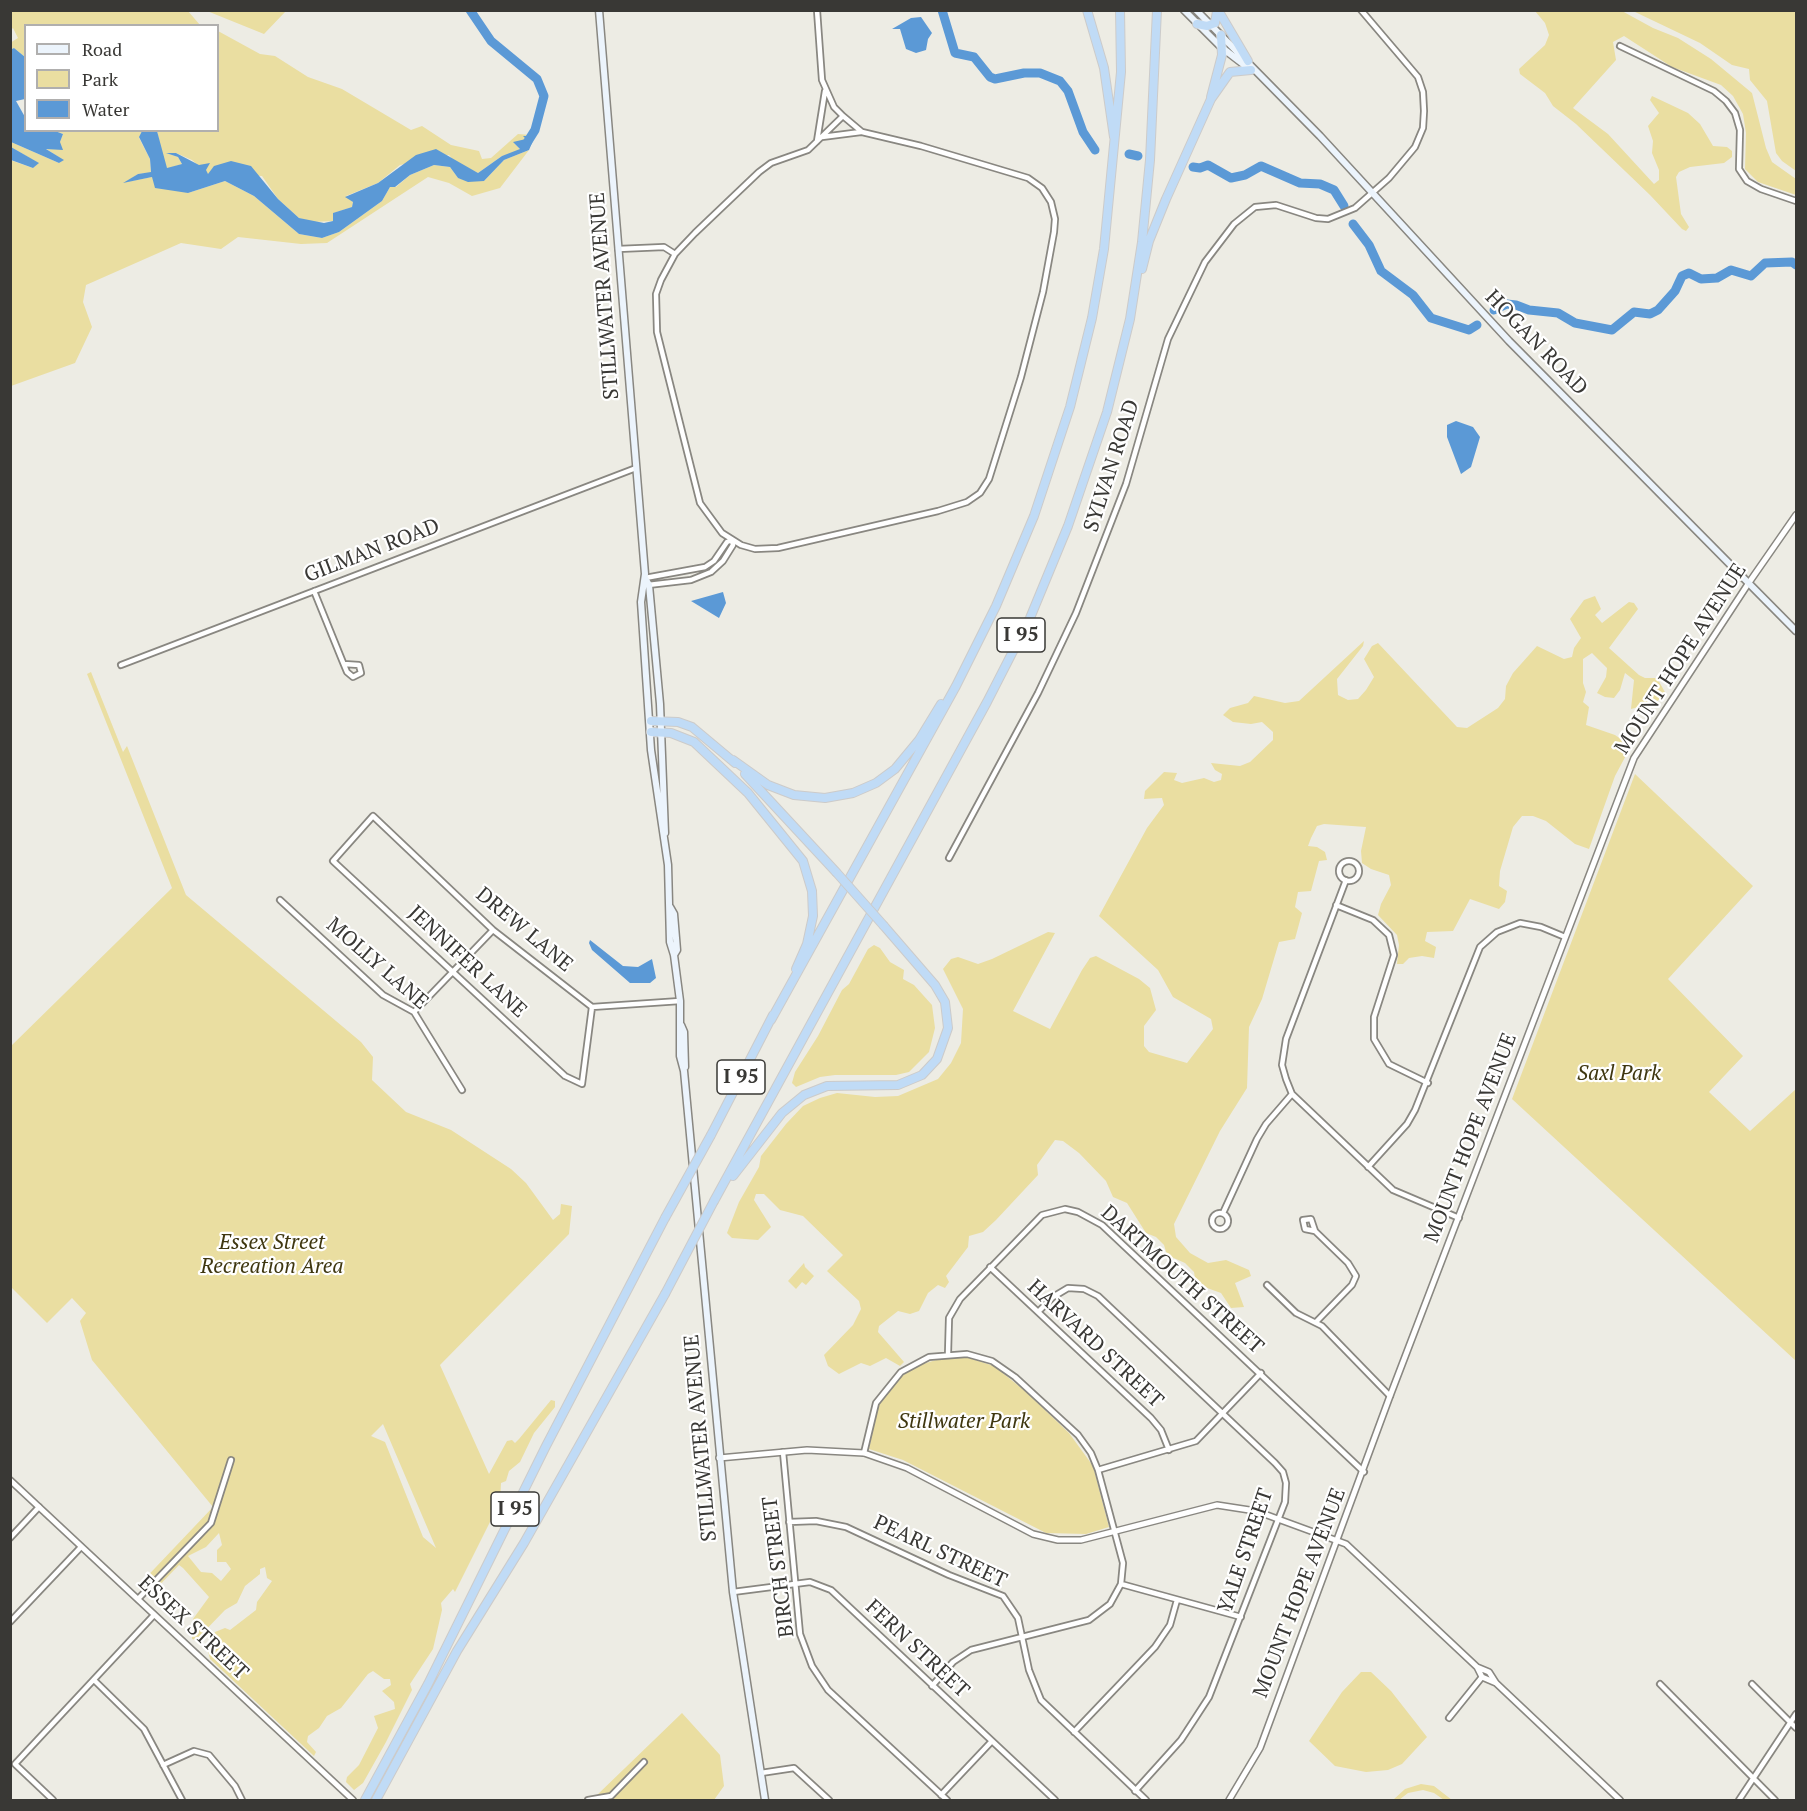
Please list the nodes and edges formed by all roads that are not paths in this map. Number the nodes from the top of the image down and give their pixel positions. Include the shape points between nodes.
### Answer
1 (599, 10) edge
2 (817, 10) edge
3 (1087, 10) edge
4 (1120, 10) edge
5 (1157, 10) edge
6 (1184, 10) edge
7 (1196, 10) edge
8 (1218, 10) edge
9 (1361, 10) edge
10 (1197, 24) junction
11 (1212, 25) junction
12 (1221, 34) junction
13 (1620, 46) dead end
14 (1221, 47) junction
15 (1248, 61) junction
16 (1254, 72) junction
17 (825, 91) junction
18 (1211, 99) junction
19 (843, 116) junction
20 (862, 132) junction
21 (822, 137) junction
22 (1115, 141) junction
23 (817, 142) junction
24 (1372, 193) junction
25 (1797, 201) edge
26 (618, 249) junction
27 (675, 254) junction
28 (1130, 320) junction
29 (636, 468) junction
30 (1797, 514) edge
31 (732, 540) junction
32 (645, 578) junction
33 (1748, 584) junction
34 (646, 586) junction
35 (314, 591) junction
36 (1797, 630) edge
37 (983, 633) junction
38 (344, 664) dead end
39 (121, 666) dead end
40 (661, 720) junction
41 (651, 722) junction
42 (651, 732) junction
43 (662, 732) junction
44 (733, 760) junction
45 (665, 840) junction
46 (949, 858) dead end
47 (333, 861) joint
48 (1346, 880) junction
49 (280, 900) dead end
50 (1336, 905) junction
51 (493, 930) junction
52 (1565, 937) junction
53 (453, 971) junction
54 (680, 1000) junction
55 (592, 1007) junction
56 (414, 1012) junction
57 (771, 1020) junction
58 (1428, 1083) junction
59 (462, 1090) dead end
60 (1292, 1094) junction
61 (1368, 1167) junction
62 (714, 1201) junction
63 (1223, 1213) dead end
64 (1459, 1218) junction
65 (1315, 1231) dead end
66 (990, 1267) junction
67 (1267, 1285) dead end
68 (1038, 1312) junction
69 (1316, 1322) junction
70 (948, 1353) junction
71 (1261, 1373) junction
72 (1390, 1396) junction
73 (1224, 1415) junction
74 (1169, 1450) junction
75 (783, 1452) junction
76 (864, 1453) junction
77 (719, 1458) junction
78 (231, 1460) dead end
79 (1098, 1470) junction
80 (1364, 1472) junction
81 (10, 1480) edge
82 (39, 1507) junction
83 (1278, 1518) junction
84 (789, 1522) junction
85 (1114, 1530) junction
86 (10, 1538) edge
87 (1337, 1541) junction
88 (81, 1546) junction
89 (795, 1584) junction
90 (1121, 1584) junction
91 (733, 1592) junction
92 (138, 1599) junction
93 (1177, 1600) junction
94 (154, 1616) junction
95 (1241, 1617) junction
96 (10, 1622) edge
97 (1023, 1636) junction
98 (1477, 1667) junction
99 (1482, 1677) junction
100 (94, 1680) junction
101 (1496, 1683) junction
102 (1660, 1684) dead end
103 (1752, 1684) dead end
104 (932, 1686) junction
105 (1797, 1714) edge
106 (1449, 1718) dead end
107 (1791, 1722) junction
108 (1797, 1728) edge
109 (1074, 1732) junction
110 (992, 1741) junction
111 (644, 1762) dead end
112 (163, 1765) junction
113 (761, 1773) junction
114 (1754, 1778) junction
115 (1135, 1791) junction
116 (941, 1795) junction
117 (352, 1799) edge
118 (53, 1800) edge
119 (182, 1800) edge
120 (243, 1800) edge
121 (365, 1800) edge
122 (376, 1800) edge
123 (588, 1800) edge
124 (765, 1800) edge
125 (830, 1800) edge
126 (947, 1800) edge
127 (1055, 1800) edge
128 (1146, 1800) edge
129 (1229, 1800) edge
130 (1620, 1800) edge
131 (1739, 1800) edge
132 (1775, 1800) edge

1 - 26 main road, STILLWATER AVENUE
2 - 17 street via 820,73
3 - 22 highway via 1104,68
4 - 22 highway, I 95 via 1121,72
5 - 28 highway, I 95 via 1150,160
6 - 10 main road, HOGAN ROAD
7 - 11 main road, HOGAN ROAD
8 - 11 highway via 1217,21
8 - 15 highway
9 - 24 street, SYLVAN ROAD via 1411,65 1424,100 1423,128 1415,147
10 - 11 highway
10 - 14 main road, HOGAN ROAD
11 - 12 main road, HOGAN ROAD
12 - 14 highway
12 - 15 main road, HOGAN ROAD
13 - 25 street via 1714,91 1726,101 1740,130 1739,168 1747,181
14 - 16 main road, HOGAN ROAD
14 - 18 highway
15 - 16 main road, HOGAN ROAD
16 - 18 highway via 1230,72
16 - 24 main road, HOGAN ROAD
17 - 19 street
17 - 23 street
18 - 28 highway via 1149,241
19 - 20 street
19 - 21 street
20 - 21 street
20 - 31 street via 1023,175 1042,188 1051,202 1054,232 1043,292 1001,442 984,488 960,505 778,548 755,549
21 - 23 street
22 - 37 highway, I 95 via 1102,261 1070,407 1034,516
23 - 27 street via 759,172
24 - 33 main road, HOGAN ROAD via 1509,341
24 - 46 street, SYLVAN ROAD via 1355,208 1328,219 1276,205 1255,207 1234,224 1205,262 1168,339 1126,484 1076,614
26 - 27 street via 664,247
26 - 29 main road, STILLWATER AVENUE
27 - 31 street via 657,294 657,332 700,503 710,520
28 - 62 highway, I 95 via 1107,412 1068,526 1030,618 845,966
29 - 32 main road, STILLWATER AVENUE
29 - 35 street, GILMAN ROAD
30 - 33 street, MOUNT HOPE AVENUE
31 - 32 street via 705,567
31 - 34 street via 723,561 711,572 691,580
32 - 34 main road, STILLWATER AVENUE
33 - 36 main road, HOGAN ROAD
33 - 52 street, MOUNT HOPE AVENUE via 1634,758
34 - 40 main road, STILLWATER AVENUE
34 - 41 main road, STILLWATER AVENUE via 641,602
35 - 38 street
35 - 39 street, GILMAN ROAD
37 - 44 highway via 919,740 895,769 867,788 825,798 794,795 762,781
37 - 57 highway, I 95
40 - 41 highway
40 - 43 main road, STILLWATER AVENUE
40 - 44 highway via 692,727
41 - 42 main road, STILLWATER AVENUE
42 - 43 highway
42 - 45 main road, STILLWATER AVENUE
43 - 45 main road, STILLWATER AVENUE
43 - 57 highway via 694,742 736,781 791,844 807,872 813,902 811,929
44 - 62 highway, bridge via 934,985 945,1002 948,1028 937,1059 922,1075 898,1085 827,1086 804,1095 782,1113
45 - 54 main road, STILLWATER AVENUE
47 - 51 street, DREW LANE via 373,816
47 - 53 street, JENNIFER LANE
48 - 48 street via 1359,873 1353,862 1344,862 1340,867
48 - 50 street
49 - 56 street, MOLLY LANE via 383,995
50 - 58 street via 1373,920 1389,935 1394,955 1374,1017 1374,1039 1389,1064
50 - 60 street via 1282,1052 1282,1065
51 - 53 street
51 - 55 street, DREW LANE
52 - 58 street via 1520,923 1497,932 1480,947
52 - 64 street, MOUNT HOPE AVENUE
53 - 55 street, JENNIFER LANE via 565,1076 582,1084
53 - 56 street
54 - 55 street
54 - 77 main road, STILLWATER AVENUE
56 - 59 street, MOLLY LANE
57 - 121 highway, I 95, bridge
58 - 61 street via 1407,1124
60 - 61 street
60 - 63 street via 1257,1139
61 - 64 street via 1393,1190
62 - 122 highway, I 95, bridge
64 - 72 street, MOUNT HOPE AVENUE
65 - 69 street via 1356,1276
66 - 68 street, HARVARD STREET
66 - 70 street, DARTMOUTH STREET via 952,1310
66 - 71 street, DARTMOUTH STREET via 1042,1215 1065,1209 1078,1212 1102,1225
67 - 69 street via 1296,1313
68 - 73 street, YALE STREET via 1068,1288 1090,1291
68 - 74 street, HARVARD STREET via 1156,1424
69 - 72 street
70 - 76 street via 914,1363 891,1382 874,1410
70 - 79 street via 981,1356 1002,1366 1078,1435
71 - 73 street
71 - 80 street, DARTMOUTH STREET
72 - 80 street, MOUNT HOPE AVENUE
73 - 74 street via 1196,1441
73 - 83 street, YALE STREET via 1283,1472 1286,1492
74 - 79 street
75 - 76 street
75 - 77 street
75 - 84 street, BIRCH STREET
76 - 85 street via 907,1468 1047,1538 1081,1540
77 - 91 main road, STILLWATER AVENUE
78 - 92 street via 211,1523
79 - 85 street
80 - 87 street, MOUNT HOPE AVENUE
81 - 82 street, ESSEX STREET
82 - 86 street
82 - 88 street, ESSEX STREET
83 - 85 street via 1217,1504
83 - 87 street
83 - 95 street, YALE STREET
84 - 89 street, BIRCH STREET
84 - 97 street, PEARL STREET via 816,1521 846,1527 1003,1596 1018,1618
85 - 90 street via 1123,1563
87 - 98 street via 1357,1554
87 - 129 street, MOUNT HOPE AVENUE via 1260,1748
88 - 92 street, ESSEX STREET
88 - 96 street
89 - 91 street, FERN STREET
89 - 104 street, FERN STREET via 819,1584 831,1590
89 - 116 street, BIRCH STREET via 800,1634 812,1666 828,1690
90 - 93 street
90 - 97 street via 1098,1616
91 - 113 main road, STILLWATER AVENUE
92 - 94 street, ESSEX STREET
93 - 95 street
93 - 109 street via 1170,1625 1155,1647
94 - 100 street
94 - 117 street, ESSEX STREET
95 - 115 street, YALE STREET via 1217,1682 1200,1712 1181,1740
97 - 104 street via 961,1656
97 - 109 street, PEARL STREET via 1029,1670 1041,1700
98 - 99 street
98 - 101 street via 1489,1672
99 - 101 street
99 - 106 street
100 - 112 street via 135,1718
100 - 118 street via 15,1764
101 - 130 street
102 - 114 street
103 - 107 street
104 - 110 street, FERN STREET
105 - 107 street
107 - 108 street
107 - 114 street
109 - 115 street, PEARL STREET
110 - 116 street
110 - 127 street, FERN STREET
111 - 123 street via 610,1796
112 - 119 street
112 - 120 street via 194,1751 209,1755
113 - 124 main road, STILLWATER AVENUE
113 - 125 street via 794,1768
114 - 131 street
114 - 132 street
115 - 128 street, PEARL STREET
116 - 126 street, BIRCH STREET

